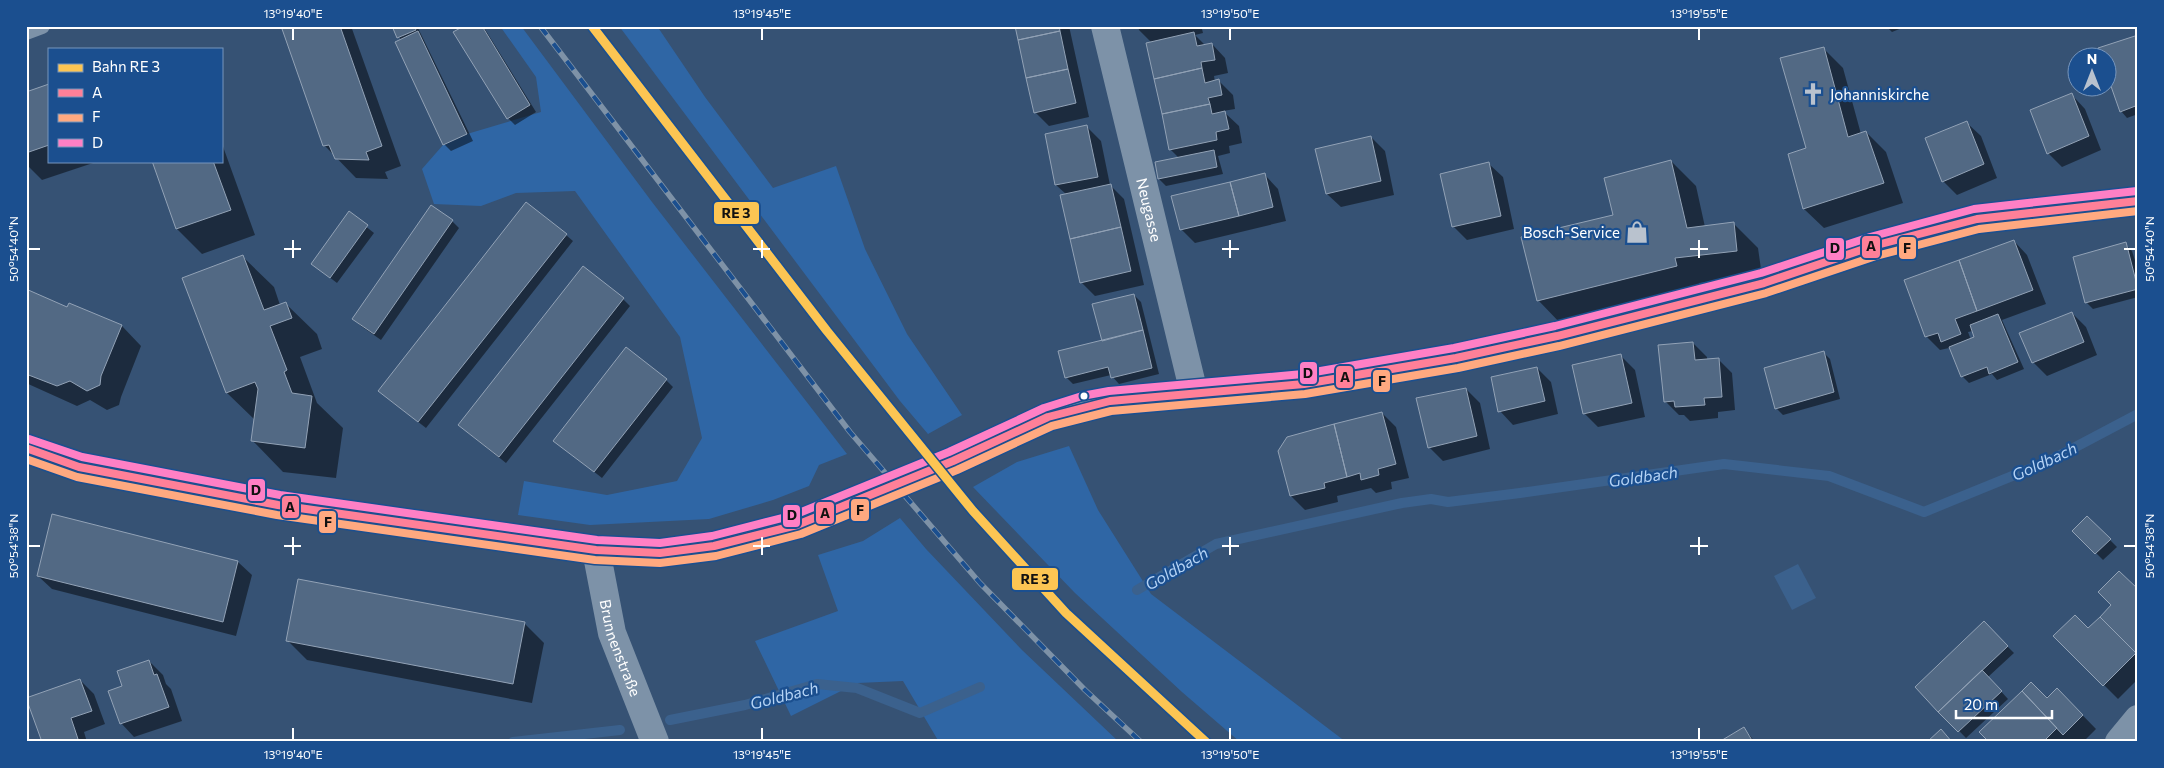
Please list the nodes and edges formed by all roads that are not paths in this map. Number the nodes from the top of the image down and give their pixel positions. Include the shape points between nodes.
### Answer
1 (42, 26) edge
2 (1105, 26) edge
3 (26, 32) edge
4 (2138, 201) edge
5 (1194, 393) junction
6 (26, 448) edge
7 (953, 461) tunnel mouth
8 (862, 498) tunnel mouth
9 (596, 550) junction
10 (2138, 719) edge
11 (655, 742) edge
12 (2119, 742) edge

1 - 3 lane
2 - 5 street, Neugasse
4 - 5 street via 1977,219 1873,246 1755,286 1456,358 1304,384
5 - 7 street via 1085,406 1048,417
6 - 9 street via 80,467 180,488
8 - 9 street via 797,525 714,546 660,553
9 - 11 street, Brunnenstraße via 612,633
10 - 12 street

